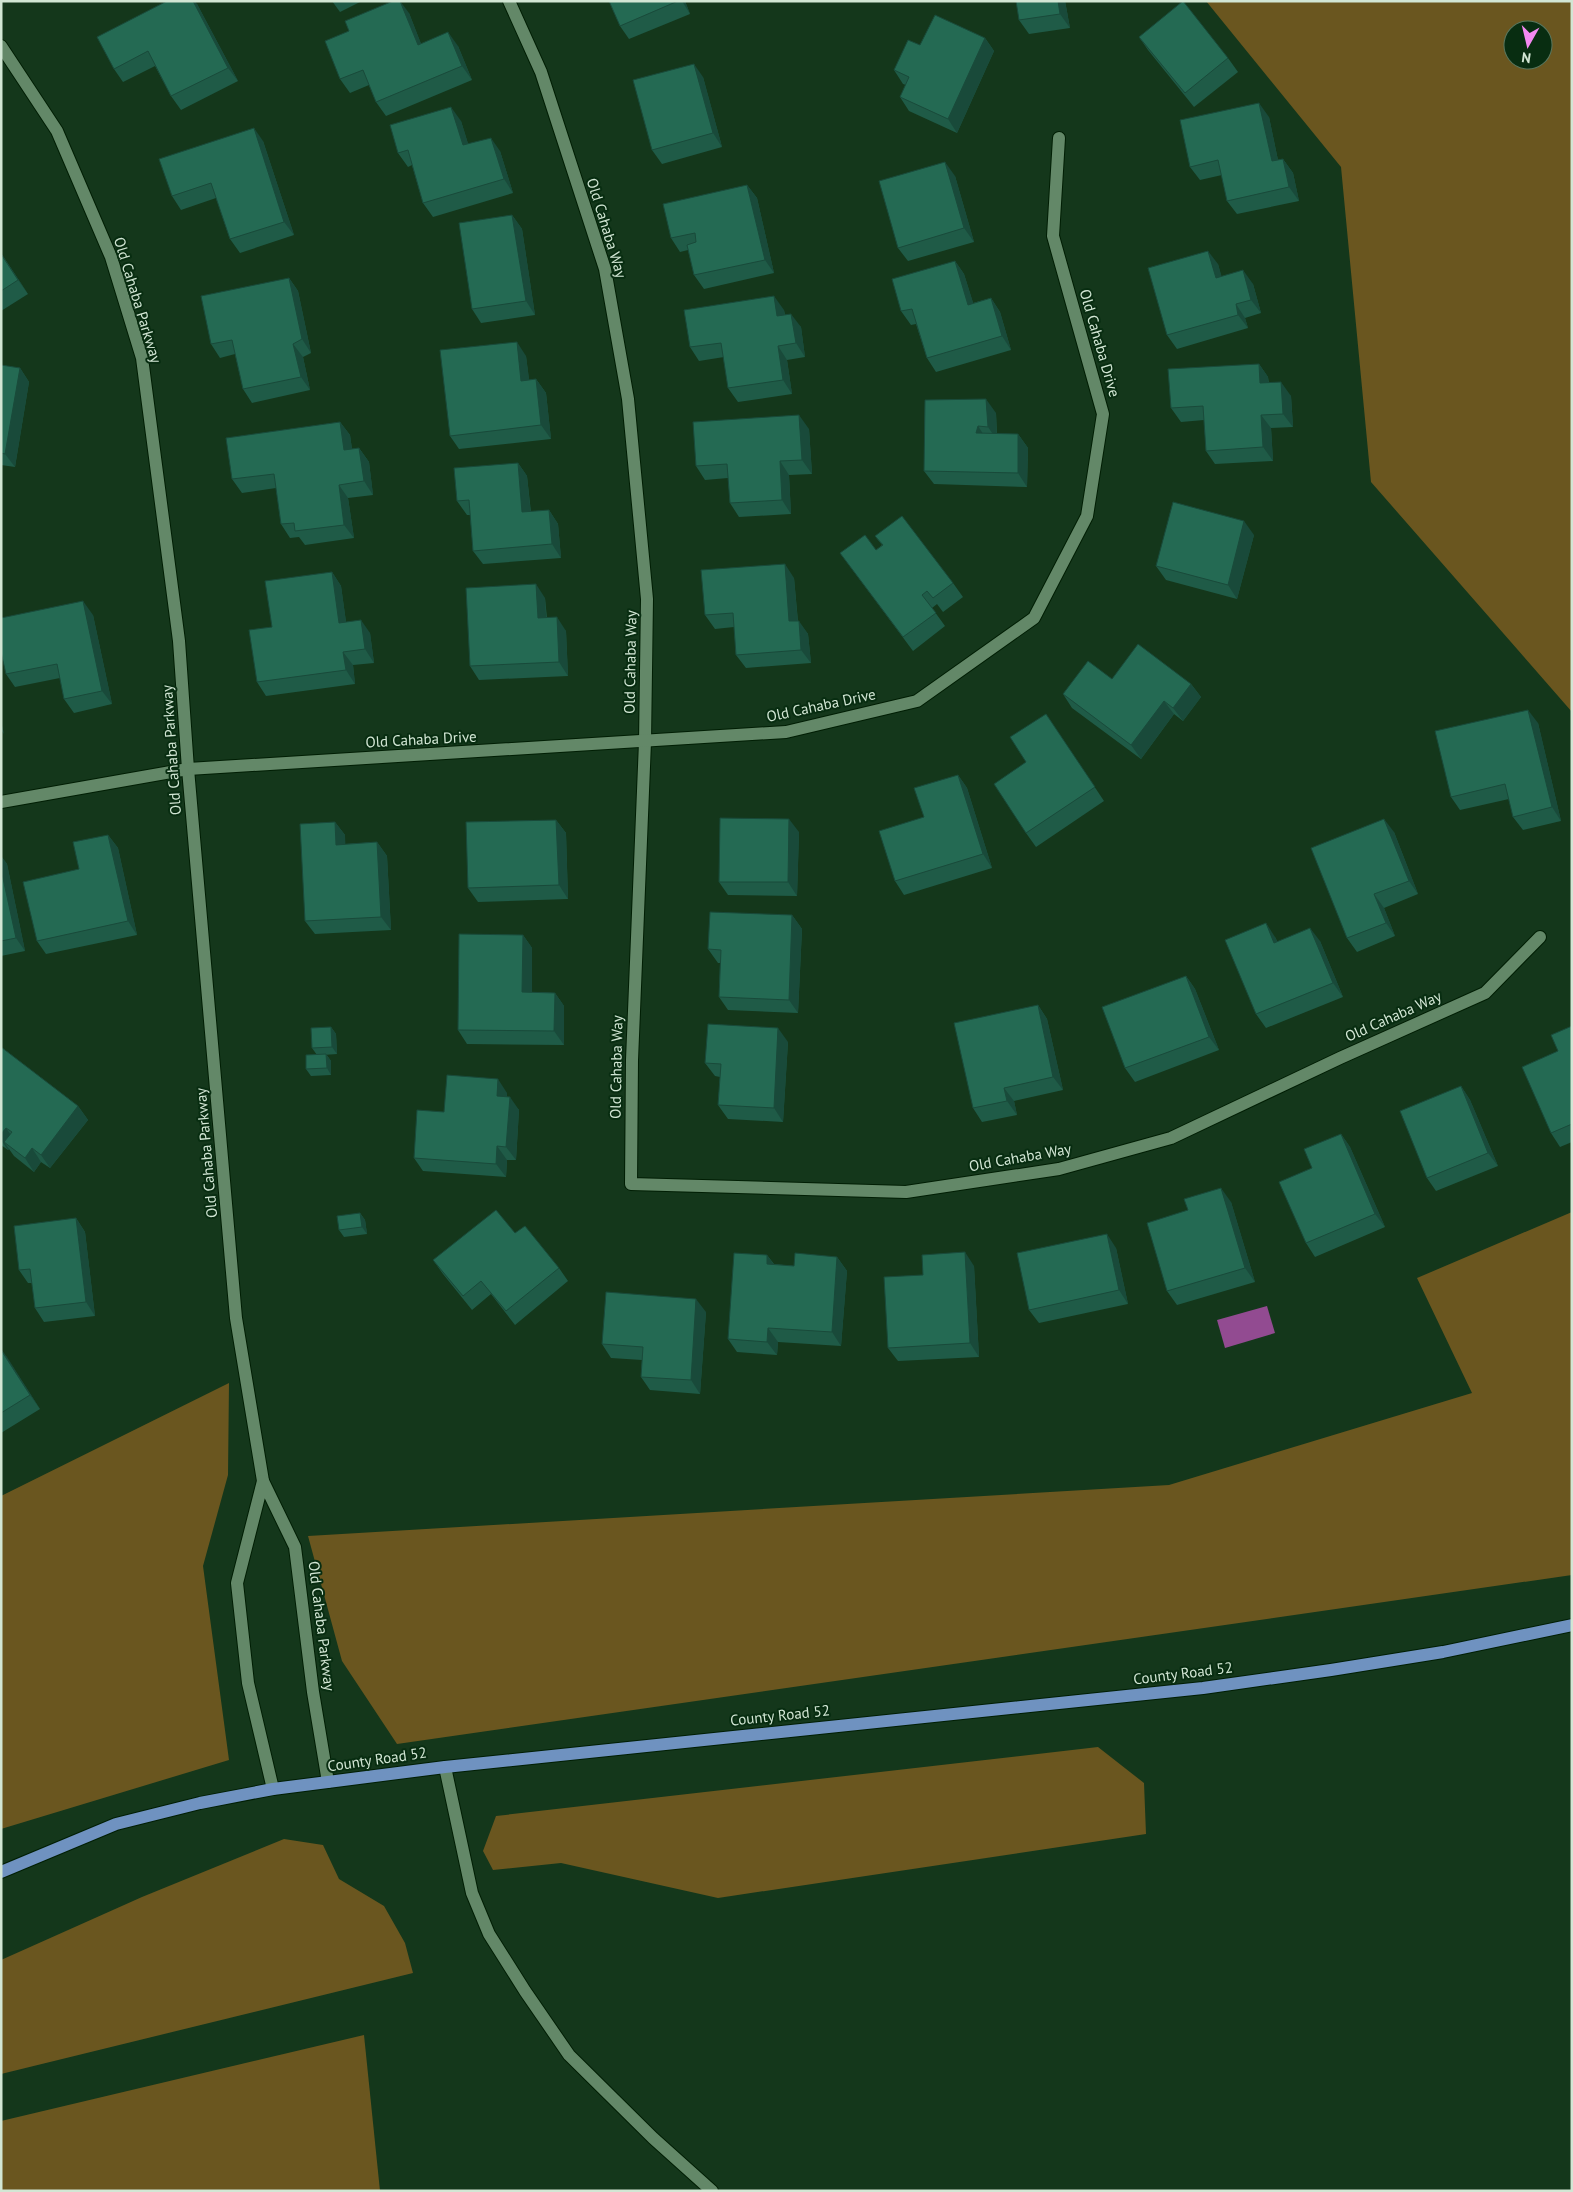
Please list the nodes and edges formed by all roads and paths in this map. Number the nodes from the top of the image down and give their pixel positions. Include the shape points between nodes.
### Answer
1 (509, 1) edge
2 (1, 46) edge
3 (1059, 138) dead end
4 (645, 742) junction
5 (188, 769) junction
6 (1, 802) edge
7 (1540, 937) dead end
8 (263, 1481) junction
9 (1572, 1625) edge
10 (445, 1767) junction
11 (328, 1782) junction
12 (273, 1789) junction
13 (1, 1872) edge
14 (712, 2191) edge

1 - 4 street, Old Cahaba Way via 541,72 605,268 628,399 647,599
2 - 5 street, Old Cahaba Parkway via 57,132 111,257 142,358 179,641
3 - 4 street, Old Cahaba Drive via 1053,236 1103,414 1087,516 1034,618 917,701 786,732
4 - 5 street, Old Cahaba Drive
4 - 7 street, Old Cahaba Way via 632,1060 631,1184 906,1192 1059,1169 1171,1138 1485,993
5 - 6 street, Old Cahaba Drive
5 - 8 street, Old Cahaba Parkway via 236,1318
8 - 11 street, Old Cahaba Parkway via 295,1547
8 - 12 street, Old Cahaba Parkway via 237,1583 248,1683
9 - 10 main road, County Road 52 via 1443,1652 1203,1688
10 - 11 main road, County Road 52
10 - 14 street via 472,1893 489,1934 525,1992 569,2055
11 - 12 main road, County Road 52
12 - 13 main road, County Road 52 via 116,1824

